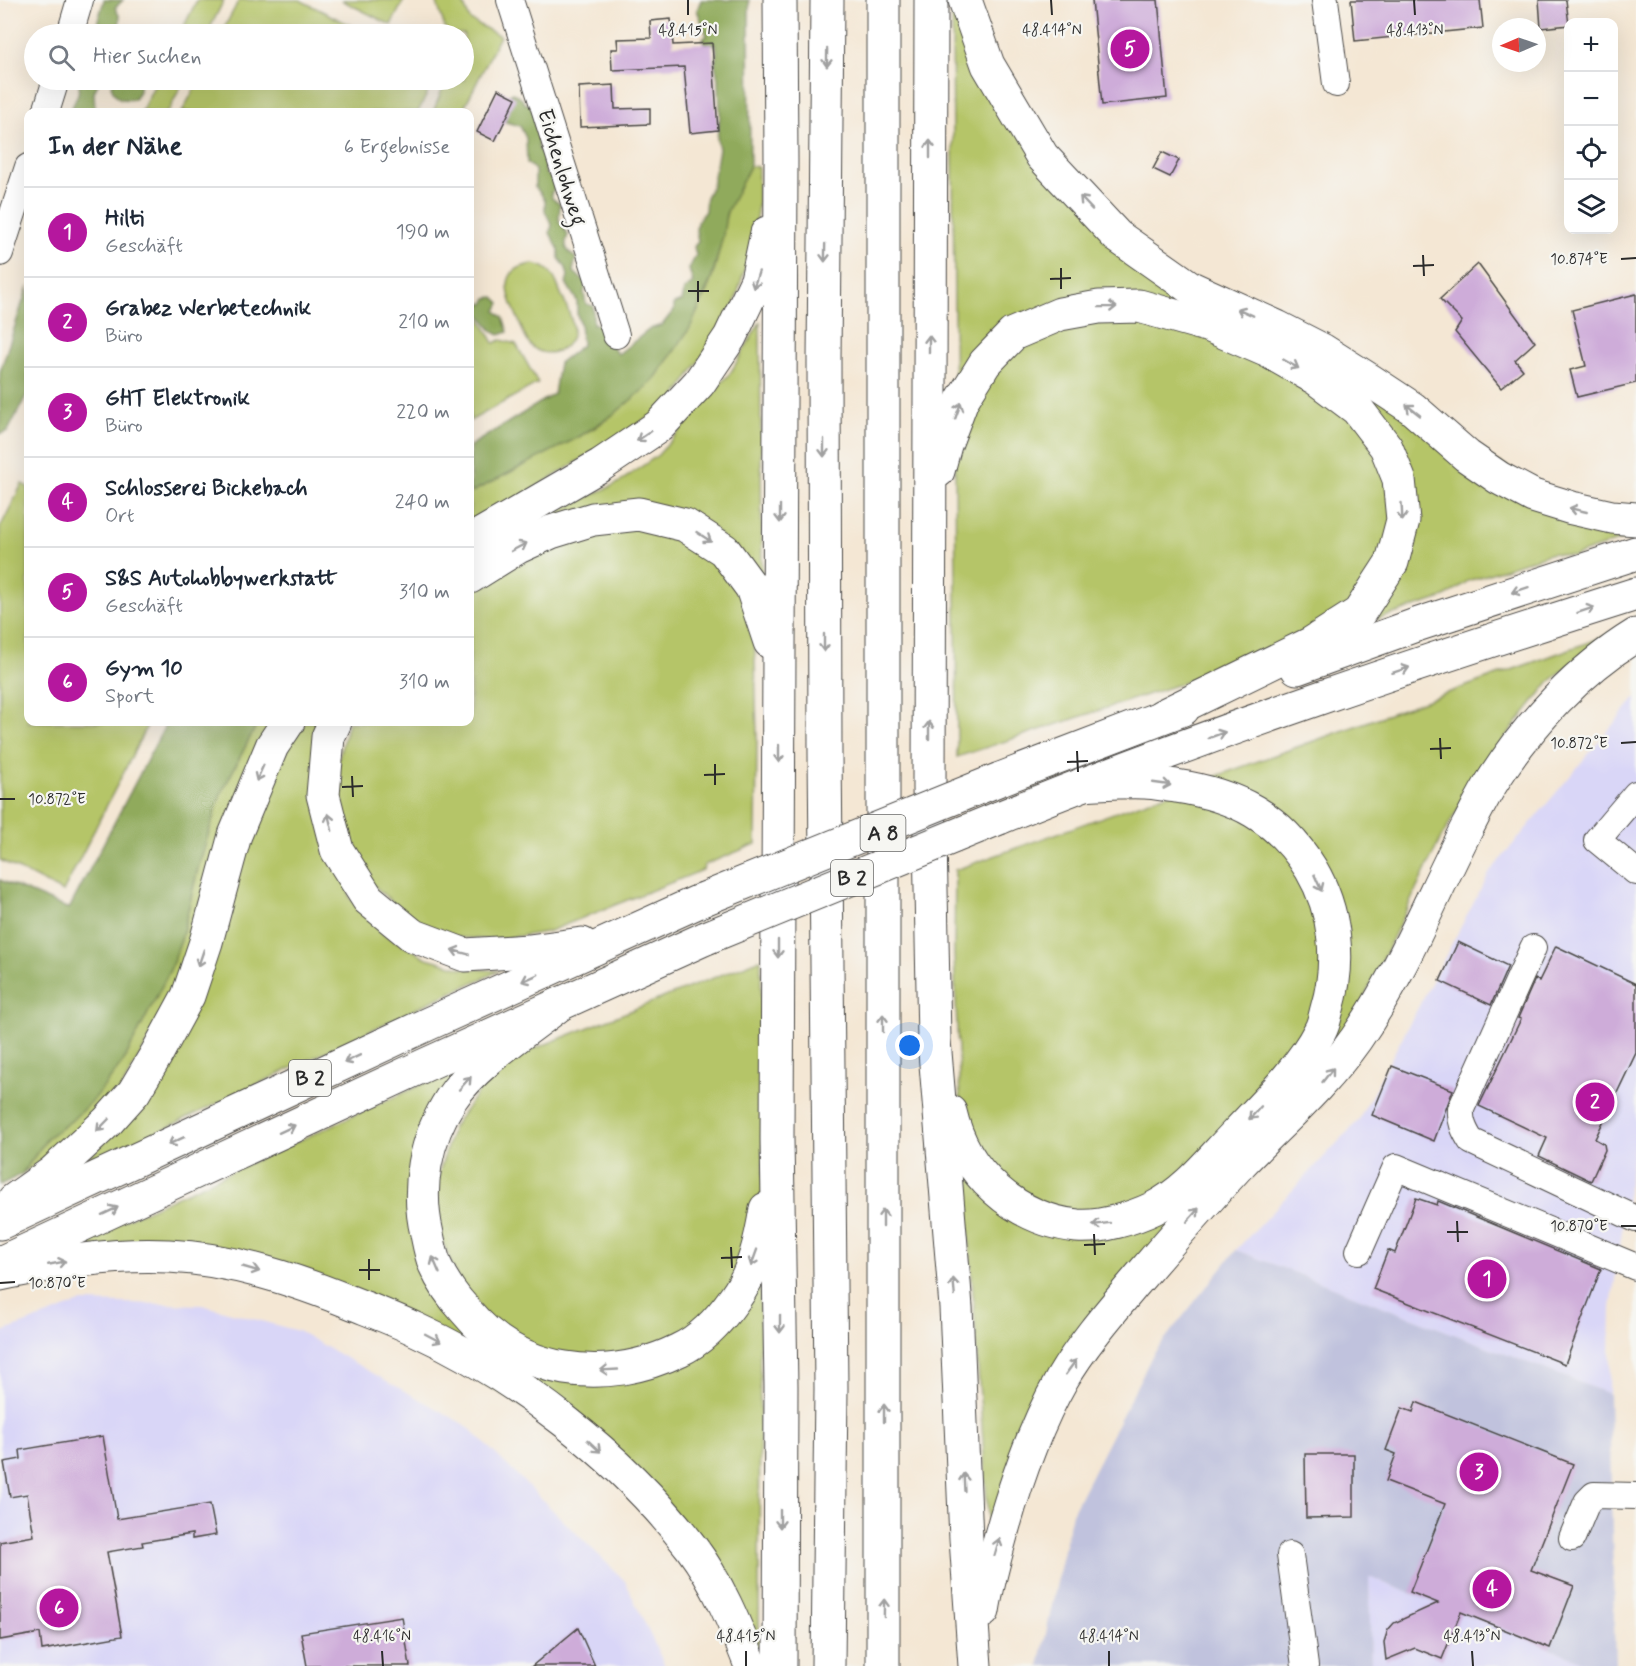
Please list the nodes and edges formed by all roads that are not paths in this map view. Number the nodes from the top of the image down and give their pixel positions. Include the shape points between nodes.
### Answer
1 (80, 0) edge
2 (510, 0) edge
3 (780, 0) edge
4 (827, 0) edge
5 (883, 0) edge
6 (931, 0) edge
7 (965, 0) edge
8 (1325, 0) edge
9 (73, 24) edge
10 (1336, 84) dead end
11 (53, 90) edge
12 (47, 108) edge
13 (782, 161) junction
14 (24, 179) edge
15 (0, 253) edge
16 (616, 335) dead end
17 (928, 507) junction
18 (1636, 519) edge
19 (474, 539) edge
20 (1636, 553) edge
21 (474, 576) edge
22 (1636, 594) edge
23 (1636, 634) edge
24 (779, 696) junction
25 (1162, 716) junction
26 (285, 726) edge
27 (333, 726) edge
28 (1083, 784) junction
29 (1636, 794) edge
30 (1636, 872) edge
31 (622, 938) junction
32 (1533, 948) dead end
33 (560, 1004) junction
34 (934, 1040) junction
35 (777, 1139) junction
36 (0, 1209) edge
37 (1636, 1219) edge
38 (0, 1223) edge
39 (1359, 1251) dead end
40 (0, 1263) edge
41 (1636, 1267) edge
42 (0, 1274) edge
43 (1636, 1496) edge
44 (1572, 1538) dead end
45 (1290, 1555) dead end
46 (751, 1666) edge
47 (780, 1666) edge
48 (828, 1666) edge
49 (883, 1666) edge
50 (975, 1666) edge
51 (1305, 1666) edge

1 - 9 street
2 - 16 street, Eichenlohweg
3 - 13 highway
4 -> 48 highway via 824,373 831,1388
49 -> 5 highway, A 8
17 -> 6 highway
18 -> 7 highway via 1572,508 1533,496 1499,478 1412,408 1371,381 1322,350 1191,288 1117,236 1042,156 988,65
8 - 10 street
11 - 12 street
13 -> 19 highway via 757,280 730,337 699,383 659,426 601,465
13 -> 24 highway
14 - 15 street
17 -> 25 highway via 962,400 985,363 1013,334 1060,314 1099,307 1139,306 1210,326 1268,351 1317,379 1357,409 1386,447 1399,479 1403,520 1392,562 1359,613 1312,643
34 -> 17 highway
20 -> 25 highway via 1413,626
21 -> 24 highway via 529,542 593,519 639,514 685,525 724,550 752,588 769,635
28 -> 22 highway via 1320,697
50 -> 23 highway via 986,1586 1011,1498 1034,1434 1063,1378 1111,1311 1172,1239 1253,1150 1318,1087 1356,1038 1387,988 1492,780 1528,732 1569,687
24 -> 35 highway
25 - 31 highway, B 2, bridge via 704,899
26 -> 36 highway via 272,746 235,836 188,996 156,1055 134,1092 79,1150
31 -> 27 highway via 465,955 412,935 368,899 337,850 323,795 328,737
28 - 33 highway, B 2, bridge via 706,938
28 -> 34 highway via 1145,782 1221,795 1248,807 1284,834 1318,880 1332,919 1336,954 1332,993 1321,1030 1298,1065 1189,1184 1156,1207 1119,1222 1080,1226 1047,1220 1013,1204 983,1178 962,1147 952,1120
29 - 30 street via 1597,840
31 -> 38 highway, B 2
32 - 37 street via 1461,1109 1463,1126 1471,1140
35 -> 33 highway via 763,1229 747,1277 724,1312 697,1338 680,1350 618,1370 558,1367 505,1346 472,1318 435,1265 422,1207 424,1167 438,1125 463,1083
40 -> 33 highway, B 2
50 -> 34 highway via 956,1306
35 -> 47 highway
39 - 41 street via 1396,1167
42 -> 46 highway via 113,1256 171,1256 243,1266 317,1289 416,1329 487,1367 566,1421 640,1488 692,1548 729,1609
43 - 44 street via 1594,1495 1587,1502
45 - 51 street

